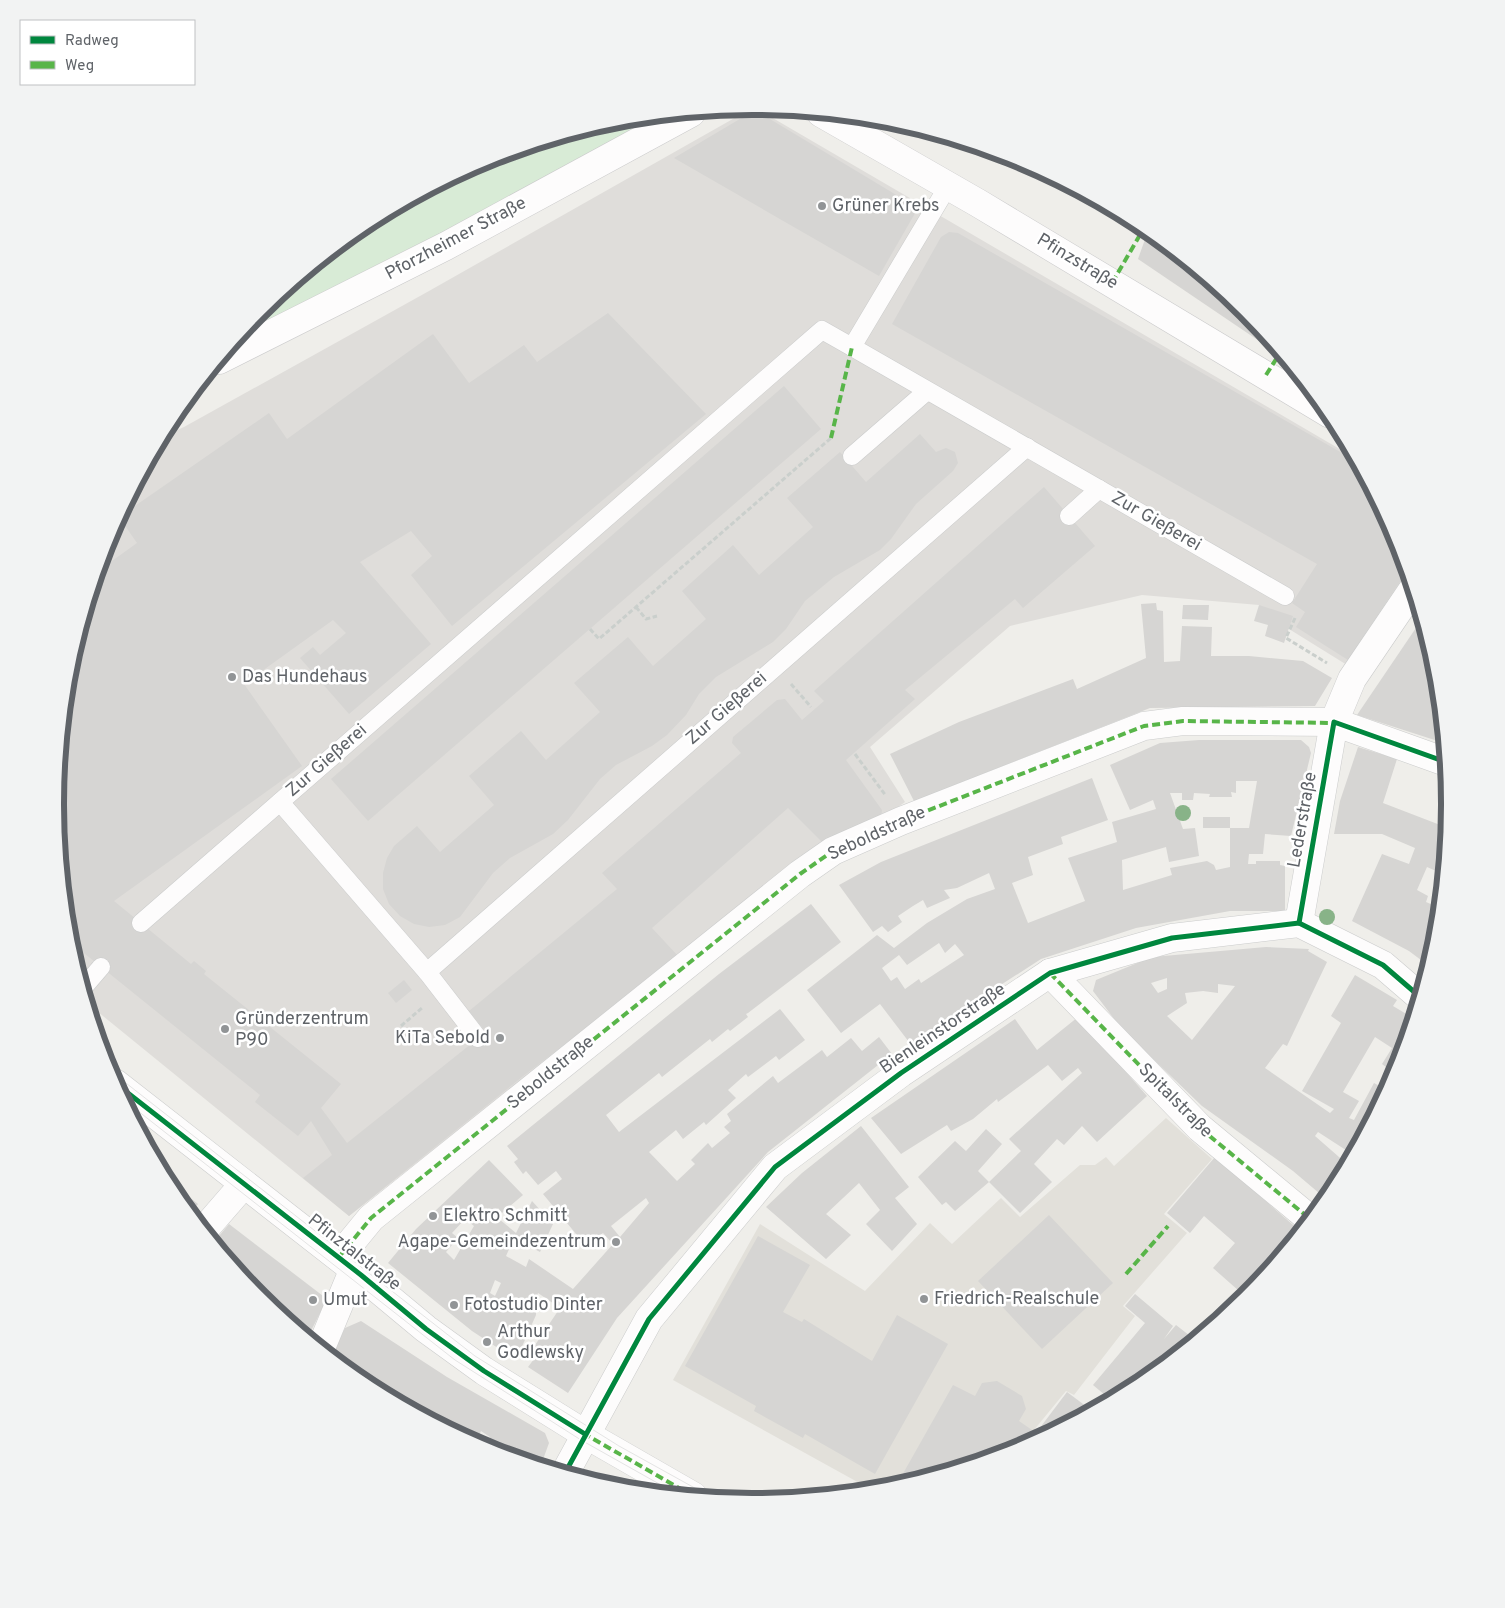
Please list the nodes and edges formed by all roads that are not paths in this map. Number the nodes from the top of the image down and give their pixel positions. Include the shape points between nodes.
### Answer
1 (679, 120) edge
2 (834, 120) edge
3 (948, 186) junction
4 (852, 347) junction
5 (232, 353) edge
6 (927, 391) junction
7 (1312, 403) edge
8 (1027, 447) junction
9 (852, 456) dead end
10 (1099, 489) junction
11 (1069, 516) dead end
12 (1408, 594) edge
13 (1285, 596) road end
14 (1334, 722) junction
15 (1440, 760) edge
16 (280, 802) junction
17 (141, 923) dead end
18 (1299, 923) junction
19 (101, 967) dead end
20 (426, 972) junction
21 (1050, 973) junction
22 (87, 983) edge
23 (1415, 992) edge
24 (478, 1038) dead end
25 (128, 1093) edge
26 (243, 1185) junction
27 (1305, 1215) edge
28 (208, 1225) edge
29 (347, 1264) junction
30 (323, 1342) edge
31 (585, 1434) junction
32 (568, 1467) edge
33 (680, 1489) edge

1 - 5 street, Pforzheimer Straße via 446,246
2 - 3 street, Pfinzstraße
3 - 4 lane
3 - 7 street, Pfinzstraße
4 - 6 lane, Zur Gießerei
4 - 16 lane, Zur Gießerei via 822,330
6 - 8 lane, Zur Gießerei
6 - 9 lane
8 - 10 lane, Zur Gießerei
8 - 20 lane, Zur Gießerei
10 - 11 lane
10 - 13 lane, Zur Gießerei
12 - 14 street, Lederstraße via 1352,680
14 - 15 street, Seboldstraße
14 - 18 street, Lederstraße
14 - 29 street, Seboldstraße via 1184,722 1144,726 833,851 800,874 371,1218
16 - 17 lane, Zur Gießerei
16 - 20 lane, Zur Gießerei
18 - 21 street, Bienleinstorstraße via 1172,938
18 - 23 street via 1383,966
19 - 22 lane
20 - 24 lane, Zur Gießerei
21 - 27 street, Spitalstraße via 1200,1128
21 - 31 street, Bienleinstorstraße via 901,1074 775,1167 649,1319
25 - 26 street, Pfinztalstraße
26 - 28 street
26 - 29 street, Pfinztalstraße
29 - 30 street, Seboldstraße
29 - 31 street, Pfinztalstraße via 426,1329 484,1371
31 - 32 street, Bienleinstorstraße
31 - 33 street, Pfinztalstraße

